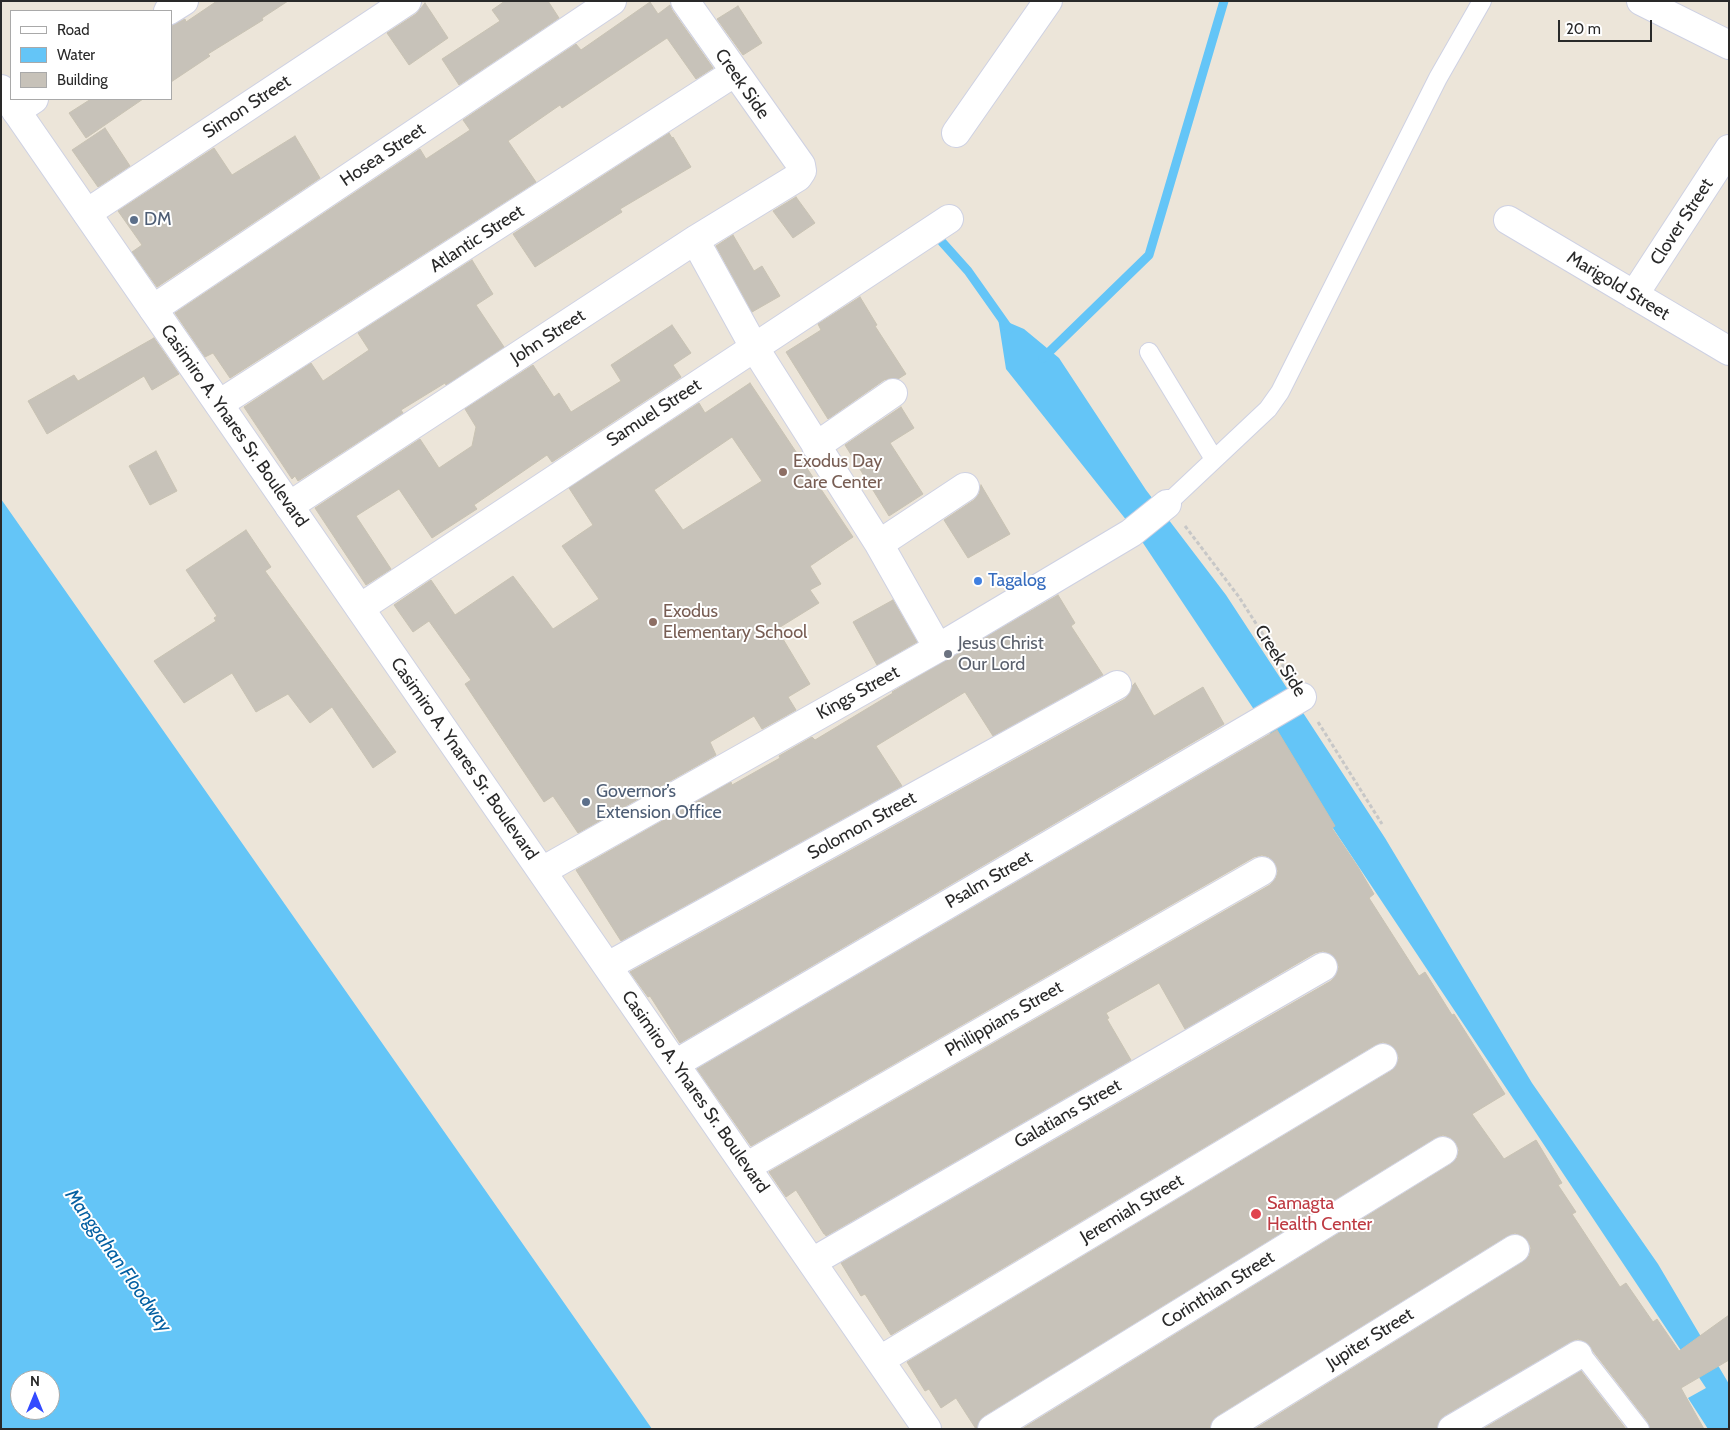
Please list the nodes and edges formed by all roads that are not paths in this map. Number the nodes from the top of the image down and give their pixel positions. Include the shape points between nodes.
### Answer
1 (184, 1) edge
2 (407, 1) edge
3 (612, 1) edge
4 (685, 1) edge
5 (1048, 1) edge
6 (1482, 1) edge
7 (1641, 1) edge
8 (170, 10) edge
9 (1729, 45) edge
10 (734, 73) junction
11 (17, 100) edge
12 (956, 133) dead end
13 (1729, 150) edge
14 (801, 165) joint
15 (87, 213) junction
16 (949, 219) dead end
17 (1508, 220) dead end
18 (695, 240) junction
19 (1634, 295) junction
20 (153, 308) junction
21 (754, 347) junction
22 (1149, 352) dead end
23 (1729, 352) edge
24 (893, 393) dead end
25 (219, 404) junction
26 (816, 446) junction
27 (1214, 459) junction
28 (964, 487) dead end
29 (289, 506) junction
30 (1164, 506) joint
31 (879, 544) junction
32 (360, 608) junction
33 (938, 648) junction
34 (1117, 685) dead end
35 (1299, 699) road end
36 (542, 870) junction
37 (1262, 871) dead end
38 (608, 966) junction
39 (1323, 967) dead end
40 (1384, 1058) dead end
41 (676, 1064) junction
42 (1443, 1151) dead end
43 (746, 1167) junction
44 (1515, 1250) dead end
45 (812, 1262) junction
46 (1578, 1356) joint
47 (880, 1360) junction
48 (928, 1429) edge
49 (992, 1429) edge
50 (1225, 1429) edge
51 (1452, 1429) edge
52 (1640, 1429) edge

1 - 8 street
2 - 15 street, Simon Street
3 - 20 street, Hosea Street
4 - 10 street, Creek Side
5 - 12 street
6 - 27 lane via 1438,78 1280,392 1268,409
7 - 9 street
10 - 14 street, Creek Side
10 - 25 street, Atlantic Street
11 - 15 street, Casimiro A. Ynares Sr. Boulevard
13 - 19 street, Clover Street
14 - 18 street, John Street via 798,177
15 - 20 street, Casimiro A. Ynares Sr. Boulevard
16 - 21 street, Samuel Street
17 - 19 street, Marigold Street
18 - 21 street
18 - 29 street, John Street
19 - 23 street, Marigold Street
20 - 25 street, Casimiro A. Ynares Sr. Boulevard
21 - 26 street
21 - 32 street, Samuel Street
22 - 27 lane
24 - 26 street
25 - 29 street, Casimiro A. Ynares Sr. Boulevard
26 - 31 street
27 - 30 lane
28 - 31 street
29 - 32 street, Casimiro A. Ynares Sr. Boulevard
30 - 33 street, Kings Street via 1131,533
31 - 33 street
32 - 36 street, Casimiro A. Ynares Sr. Boulevard
33 - 36 street, Kings Street
34 - 38 street, Solomon Street
35 - 41 street, Psalm Street
36 - 38 street, Casimiro A. Ynares Sr. Boulevard
37 - 43 street, Philippians Street
38 - 41 street, Casimiro A. Ynares Sr. Boulevard
39 - 45 street, Galatians Street
40 - 47 street, Jeremiah Street
41 - 43 street, Casimiro A. Ynares Sr. Boulevard
42 - 49 street, Corinthian Street
43 - 45 street, Casimiro A. Ynares Sr. Boulevard
44 - 50 street, Jupiter Street
45 - 47 street, Casimiro A. Ynares Sr. Boulevard
46 - 51 street
46 - 52 lane via 1583,1356
47 - 48 street, Casimiro A. Ynares Sr. Boulevard

